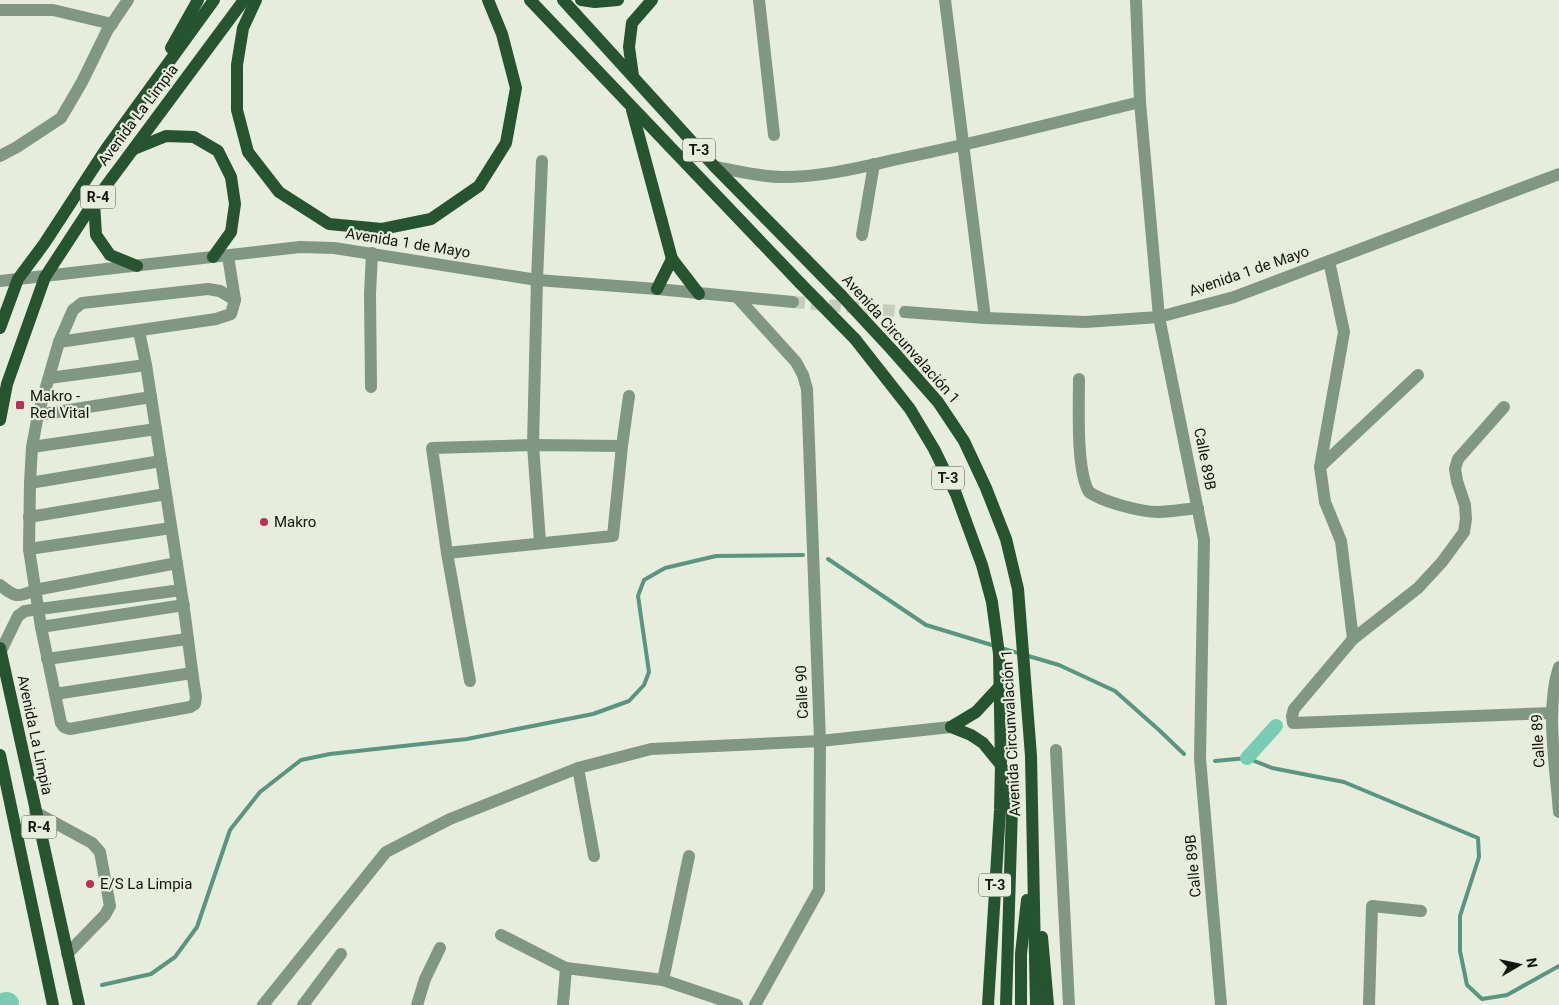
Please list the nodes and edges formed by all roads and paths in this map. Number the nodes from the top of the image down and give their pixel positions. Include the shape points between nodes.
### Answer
1 (128, 0) edge
2 (198, 0) edge
3 (214, 0) edge
4 (244, 0) edge
5 (256, 0) edge
6 (488, 0) edge
7 (530, 0) edge
8 (563, 0) edge
9 (581, 0) edge
10 (618, 0) edge
11 (652, 0) edge
12 (759, 0) edge
13 (944, 0) edge
14 (1136, 0) edge
15 (0, 10) edge
16 (112, 24) junction
17 (633, 76) junction
18 (145, 95) junction
19 (1140, 102) junction
20 (631, 107) junction
21 (774, 135) dead end
22 (963, 146) junction
23 (134, 149) junction
24 (0, 156) edge
25 (542, 161) dead end
26 (874, 164) junction
27 (715, 167) junction
28 (1559, 174) edge
29 (94, 202) junction
30 (862, 235) dead end
31 (372, 253) junction
32 (228, 256) junction
33 (213, 257) junction
34 (672, 258) junction
35 (1329, 261) junction
36 (137, 266) junction
37 (46, 277) junction
38 (18, 279) junction
39 (536, 280) junction
40 (0, 281) edge
41 (657, 289) junction
42 (699, 294) junction
43 (737, 297) junction
44 (235, 300) junction
45 (794, 302) tunnel mouth
46 (905, 312) tunnel mouth
47 (1159, 317) junction
48 (985, 318) junction
49 (0, 328) edge
50 (140, 330) junction
51 (59, 342) junction
52 (146, 365) junction
53 (1418, 375) dead end
54 (49, 378) junction
55 (1079, 379) dead end
56 (371, 387) dead end
57 (629, 396) dead end
58 (151, 397) junction
59 (1504, 407) dead end
60 (38, 416) junction
61 (0, 420) edge
62 (156, 429) junction
63 (533, 446) junction
64 (622, 446) junction
65 (32, 447) junction
66 (161, 461) junction
67 (1320, 467) junction
68 (30, 483) junction
69 (166, 494) junction
70 (1198, 508) junction
71 (29, 517) junction
72 (171, 528) junction
73 (540, 542) junction
74 (30, 549) junction
75 (447, 553) junction
76 (177, 563) junction
77 (0, 585) edge
78 (35, 590) junction
79 (181, 590) junction
80 (184, 605) junction
81 (38, 609) junction
82 (42, 627) junction
83 (187, 639) junction
84 (1353, 639) junction
85 (0, 648) edge
86 (0, 653) edge
87 (47, 659) junction
88 (1559, 668) edge
89 (192, 673) junction
90 (470, 681) dead end
91 (1000, 686) junction
92 (55, 694) junction
93 (1551, 712) junction
94 (951, 727) junction
95 (1000, 727) junction
96 (820, 742) junction
97 (1056, 750) dead end
98 (0, 755) edge
99 (1001, 765) junction
100 (578, 768) junction
101 (35, 812) junction
102 (1559, 812) edge
103 (1032, 850) junction
104 (594, 856) dead end
105 (689, 856) dead end
106 (1421, 912) dead end
107 (501, 935) dead end
108 (440, 948) dead end
109 (68, 954) junction
110 (341, 954) dead end
111 (566, 968) junction
112 (664, 980) junction
113 (53, 1005) edge
114 (78, 1005) edge
115 (264, 1005) edge
116 (303, 1005) edge
117 (417, 1005) edge
118 (563, 1005) edge
119 (737, 1005) edge
120 (755, 1005) edge
121 (988, 1005) edge
122 (1006, 1005) edge
123 (1021, 1005) edge
124 (1036, 1005) edge
125 (1048, 1005) edge
126 (1069, 1005) edge
127 (1221, 1005) edge
128 (1369, 1005) edge

1 - 16 street
2 - 18 main road
3 - 18 main road, Avenida La Limpia / R-4
4 - 23 main road, Avenida La Limpia / R-4
5 - 6 main road via 242,28 238,65 237,110 248,152 279,192 329,224 382,229 430,219 454,203 478,186 506,142 516,88 502,34
7 - 20 main road, Avenida Circunvalación 1 / T-3
8 - 17 main road, Avenida Circunvalación 1 / T-3
9 - 10 main road
11 - 17 main road via 632,23 628,47
12 - 21 street
13 - 22 street
14 - 19 street, Calle 89B
15 - 16 street via 53,10
16 - 24 street via 61,118
17 - 27 main road, Avenida Circunvalación 1 / T-3
18 - 38 main road, Avenida La Limpia / R-4
19 - 22 street
19 - 47 street, Calle 89B
20 - 34 main road
20 - 91 main road, Avenida Circunvalación 1 / T-3, bridge via 855,339 910,409 952,484 982,565 992,602
22 - 26 street
22 - 48 street
23 - 29 main road, Avenida La Limpia / R-4
23 - 33 main road via 166,136 194,137 218,151 231,177 236,204 231,232
25 - 39 street
26 - 27 street via 808,176 782,177
26 - 30 street
27 - 103 main road, Avenida Circunvalación 1 / T-3, bridge via 841,294 938,402 964,441 986,488 1006,539 1018,589 1031,756
28 - 35 street, Avenida 1 de Mayo
29 - 36 main road via 96,235 110,255
29 - 37 main road, Avenida La Limpia / R-4
31 - 32 street, Avenida 1 de Mayo via 300,247
31 - 39 street, Avenida 1 de Mayo
31 - 56 street
32 - 33 street, Avenida 1 de Mayo
32 - 44 street
33 - 36 street, Avenida 1 de Mayo
34 - 41 main road
34 - 42 main road
35 - 47 street, Avenida 1 de Mayo via 1234,297
35 - 67 street via 1344,332
36 - 37 street, Avenida 1 de Mayo
37 - 38 street, Avenida 1 de Mayo
37 - 61 main road, Avenida La Limpia / R-4 via 7,384
38 - 40 street, Avenida 1 de Mayo
38 - 49 main road, Avenida La Limpia / R-4
39 - 41 street, Avenida 1 de Mayo
39 - 63 street
41 - 42 street, Avenida 1 de Mayo
42 - 43 street, Avenida 1 de Mayo
43 - 45 street, Avenida 1 de Mayo
43 - 96 street, Calle 90 via 796,362 807,389
44 - 50 street via 231,314 216,319
44 - 51 street via 220,291 208,289 82,303 73,310
46 - 48 street, Avenida 1 de Mayo
47 - 48 street, Avenida 1 de Mayo via 1085,322
47 - 70 street, Calle 89B
50 - 51 street
50 - 52 street
51 - 54 street
52 - 54 street
52 - 58 street
53 - 67 street
54 - 60 street
55 - 70 street via 1082,467 1089,492 1106,500 1157,512
57 - 64 street
58 - 60 street
58 - 62 street
59 - 84 street via 1458,459 1455,469 1465,504 1464,532 1418,588
60 - 65 street
62 - 65 street
62 - 66 street
63 - 64 street
63 - 73 street
63 - 75 street via 432,448
64 - 73 street via 613,536
65 - 68 street
66 - 68 street
66 - 69 street
67 - 84 street via 1325,502 1341,541
68 - 71 street
69 - 71 street
69 - 72 street
70 - 127 street, Calle 89B via 1204,540 1200,758
71 - 74 street
72 - 74 street
72 - 76 street
73 - 75 street
74 - 78 street
75 - 90 street
76 - 78 street
76 - 79 street
77 - 78 street via 13,596
78 - 81 street
79 - 80 street
79 - 81 street
80 - 82 street
80 - 83 street
81 - 82 street
81 - 86 street via 18,616
82 - 87 street
83 - 87 street
83 - 89 street
84 - 93 street via 1294,709 1293,723
85 - 86 main road, Avenida La Limpia / R-4
86 - 101 main road, Avenida La Limpia / R-4
87 - 92 street
88 - 93 street, Calle 89
89 - 92 street
89 - 92 street via 196,697 195,704 190,707 70,729 60,723
91 - 94 main road via 976,712
91 - 95 main road, Avenida Circunvalación 1 / T-3
93 - 102 street, Calle 89
94 - 96 street
94 - 99 main road via 983,742
95 - 99 main road, T-3
95 - 122 main road via 1012,808
96 - 100 street via 651,749
96 - 120 street, Calle 90 via 819,890
97 - 126 street
98 - 113 main road, R-4
99 - 121 main road, T-3
100 - 104 street
100 - 115 street via 450,819 386,852
101 - 109 main road, Avenida La Limpia / R-4
101 - 109 street via 92,844 100,852 110,906
103 - 123 main road via 1021,954
103 - 124 main road, T-3
103 - 125 main road
105 - 112 street
106 - 128 street via 1372,906
107 - 111 street
108 - 117 street
109 - 114 main road, Avenida La Limpia / R-4
110 - 116 street
111 - 112 street
111 - 118 street
112 - 119 street

